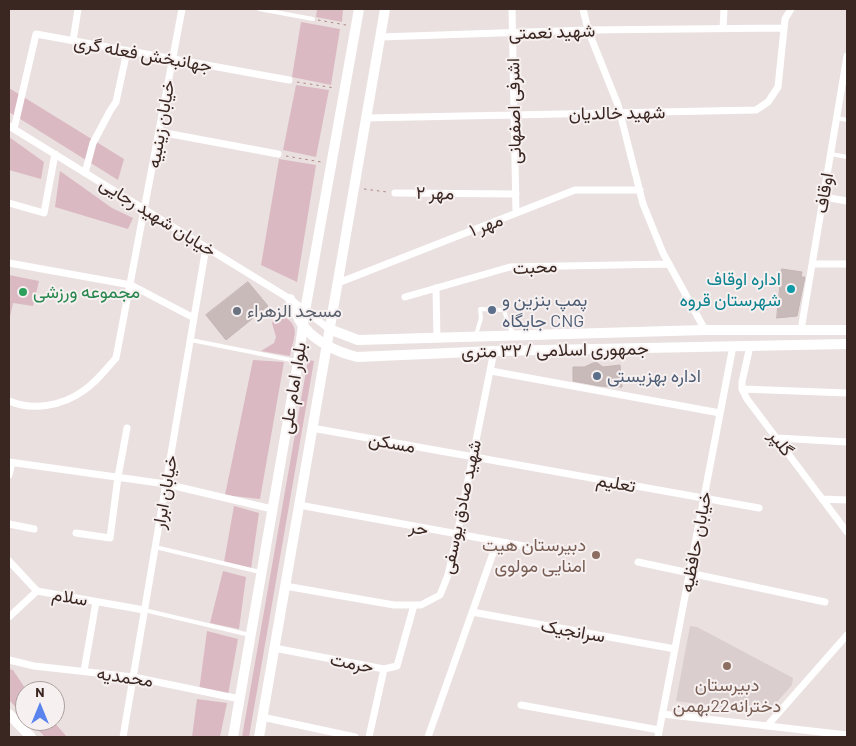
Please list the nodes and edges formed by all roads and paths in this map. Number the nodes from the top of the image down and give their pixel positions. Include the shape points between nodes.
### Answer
1 (78, 9) edge
2 (182, 9) edge
3 (260, 9) edge
4 (360, 9) edge
5 (385, 9) edge
6 (512, 9) edge
7 (582, 9) edge
8 (724, 9) edge
9 (791, 9) edge
10 (313, 19) joint
11 (356, 28) junction
12 (784, 28) junction
13 (723, 29) junction
14 (588, 30) junction
15 (512, 34) junction
16 (380, 37) junction
17 (73, 41) junction
18 (127, 51) junction
19 (847, 56) edge
20 (173, 60) junction
21 (846, 72) edge
22 (289, 80) joint
23 (345, 90) junction
24 (620, 113) junction
25 (514, 115) junction
26 (366, 118) junction
27 (837, 118) junction
28 (847, 120) edge
29 (11, 127) edge
30 (160, 132) junction
31 (55, 154) junction
32 (278, 154) joint
33 (831, 154) junction
34 (847, 157) edge
35 (332, 164) junction
36 (85, 173) junction
37 (354, 188) junction
38 (640, 190) junction
39 (396, 193) joint
40 (516, 194) junction
41 (824, 197) junction
42 (847, 201) edge
43 (9, 202) edge
44 (146, 210) junction
45 (516, 213) junction
46 (206, 247) junction
47 (9, 262) edge
48 (669, 264) junction
49 (812, 264) junction
50 (847, 264) edge
51 (338, 283) junction
52 (131, 285) junction
53 (436, 288) junction
54 (405, 297) dead end
55 (290, 299) junction
56 (305, 312) junction
57 (194, 318) junction
58 (303, 326) junction
59 (329, 329) junction
60 (705, 330) junction
61 (801, 330) junction
62 (825, 330) junction
63 (847, 330) edge
64 (517, 336) junction
65 (476, 337) junction
66 (437, 338) junction
67 (191, 340) junction
68 (825, 344) junction
69 (847, 344) edge
70 (733, 346) junction
71 (750, 346) junction
72 (327, 347) junction
73 (494, 351) junction
74 (298, 362) junction
75 (491, 371) junction
76 (742, 389) junction
77 (847, 393) edge
78 (9, 401) edge
79 (720, 413) junction
80 (127, 428) dead end
81 (312, 428) junction
82 (777, 438) junction
83 (847, 442) edge
84 (473, 457) junction
85 (10, 463) edge
86 (9, 475) edge
87 (118, 478) junction
88 (166, 484) junction
89 (704, 498) junction
90 (822, 499) junction
91 (847, 500) edge
92 (299, 505) junction
93 (759, 508) dead end
94 (272, 509) junction
95 (839, 521) junction
96 (847, 521) edge
97 (9, 524) edge
98 (34, 529) dead end
99 (76, 532) dead end
100 (847, 532) edge
101 (457, 535) junction
102 (497, 542) junction
103 (155, 547) junction
104 (540, 549) dead end
105 (9, 561) edge
106 (638, 562) dead end
107 (261, 573) junction
108 (689, 574) junction
109 (285, 586) junction
110 (37, 591) junction
111 (96, 602) junction
112 (826, 602) dead end
113 (414, 605) junction
114 (144, 610) junction
115 (472, 612) junction
116 (9, 617) edge
117 (847, 635) edge
118 (250, 636) junction
119 (274, 648) junction
120 (675, 649) junction
121 (9, 660) edge
122 (384, 669) junction
123 (84, 671) junction
124 (133, 677) junction
125 (240, 699) junction
126 (521, 705) dead end
127 (9, 714) edge
128 (662, 714) junction
129 (262, 717) junction
130 (767, 726) junction
131 (658, 733) edge
132 (847, 735) edge
133 (835, 736) edge
134 (31, 737) edge
135 (123, 737) edge
136 (233, 737) edge
137 (259, 737) edge
138 (356, 737) edge
139 (369, 737) edge
140 (428, 737) edge

1 - 17 street
2 - 20 street, خیابان زینبیه
3 - 10 lane
4 - 11 main road, بلوار امام علی
5 - 16 main road, بلوار امام علی
6 - 15 street, اشرفی اصفهانی
7 - 14 street
8 - 13 street
9 - 12 street, شهید خالدیان via 785,18
10 - 11 path
11 - 23 main road, بلوار امام علی
12 - 13 street, شهید نعمتی
12 - 24 street, شهید خالدیان via 778,87 768,102 756,110
13 - 14 street, شهید نعمتی
14 - 15 street, شهید نعمتی
14 - 24 street
15 - 16 street, شهید نعمتی
15 - 25 street, اشرفی اصفهانی
16 - 26 main road, بلوار امام علی
17 - 18 street, جهانبخش فعله گری
17 - 29 street, جهانبخش فعله گری via 36,34
18 - 20 street, جهانبخش فعله گری
18 - 36 street via 116,102 93,143
19 - 21 street, اوقاف
20 - 22 street, جهانبخش فعله گری
20 - 30 street, خیابان زینبیه
21 - 27 street, اوقاف
22 - 23 path
23 - 35 main road, بلوار امام علی
24 - 25 street, شهید خالدیان
24 - 38 street
25 - 26 street, شهید خالدیان
25 - 40 street, اشرفی اصفهانی
26 - 37 main road, بلوار امام علی
27 - 28 lane
27 - 33 street, اوقاف
29 - 31 street, خیابان شهید رجایی
30 - 32 street
30 - 44 street, خیابان زینبیه
31 - 36 street, خیابان شهید رجایی
31 - 43 street via 44,212
32 - 35 path
33 - 34 lane
33 - 41 street, اوقاف
35 - 56 main road, بلوار امام علی
36 - 44 street, خیابان شهید رجایی
37 - 39 path, مهر ۲
37 - 51 main road, بلوار امام علی
38 - 45 street, مهر ۱ via 575,190
38 - 48 street
39 - 40 street, مهر ۲
40 - 45 street, اشرفی اصفهانی
41 - 42 street
41 - 49 street, اوقاف
44 - 46 street, خیابان شهید رجایی
44 - 52 street, خیابان زینبیه
45 - 51 street, مهر ۱
46 - 55 street, خیابان شهید رجایی
46 - 57 street, خیابان ابرار
47 - 52 street
48 - 53 street, محبت via 510,267
48 - 60 street
49 - 50 street
49 - 61 street, اوقاف
51 - 59 main road, بلوار امام علی
52 - 57 street
52 - 78 street, خیابان زینبیه via 116,358 99,377 84,391 58,404 33,407
53 - 54 street, محبت
53 - 66 street
55 - 56 street, خیابان شهید رجایی
55 - 58 main road, جمهوری اسلامی / ۳۲ متری
56 - 58 main road, بلوار امام علی
56 - 59 street, خیابان شهید رجایی
57 - 67 street, خیابان ابرار
58 - 72 main road, جمهوری اسلامی / ۳۲ متری
58 - 74 main road, بلوار امام علی
59 - 66 main road, جمهوری اسلامی / ۳۲ متری via 358,340
59 - 72 main road, بلوار امام علی
60 - 61 main road, جمهوری اسلامی / ۳۲ متری
60 - 64 main road, جمهوری اسلامی / ۳۲ متری
61 - 62 main road, جمهوری اسلامی / ۳۲ متری
62 - 63 main road, جمهوری اسلامی / ۳۲ متری
62 - 68 street
64 - 65 main road, جمهوری اسلامی / ۳۲ متری
64 - 65 lane via 509,328 504,310 480,308
65 - 66 main road, جمهوری اسلامی / ۳۲ متری
67 - 74 lane
67 - 88 street, خیابان ابرار
68 - 69 main road, جمهوری اسلامی / ۳۲ متری
68 - 71 main road, جمهوری اسلامی / ۳۲ متری
70 - 71 main road, جمهوری اسلامی / ۳۲ متری
70 - 73 main road, جمهوری اسلامی / ۳۲ متری
70 - 79 street, خیابان حافظیه
71 - 76 street
72 - 73 main road, جمهوری اسلامی / ۳۲ متری via 357,358
72 - 81 main road, بلوار امام علی
73 - 75 street, شهید صادق یوسفی
74 - 94 main road, بلوار امام علی
75 - 79 street
75 - 84 street, شهید صادق یوسفی
76 - 77 street
76 - 82 street, گلپر
79 - 89 street, خیابان حافظیه
80 - 87 street
81 - 84 street, مسکن
81 - 92 main road, بلوار امام علی
82 - 83 street
82 - 90 street, گلپر
84 - 89 street, تعلیم
84 - 101 street, شهید صادق یوسفی
85 - 86 street
85 - 87 street
87 - 88 street
87 - 99 street via 110,538
88 - 94 street
88 - 103 street, خیابان ابرار
89 - 93 street, تعلیم
89 - 108 street, خیابان حافظیه
90 - 91 street
90 - 95 street, گلپر
92 - 101 street, حر
92 - 109 main road, بلوار امام علی
94 - 107 main road, بلوار امام علی
95 - 96 street
95 - 100 street, گلپر
97 - 98 street
101 - 102 street, حر
101 - 113 street, شهید صادق یوسفی via 448,576 440,595 421,605
102 - 104 street, حر
102 - 115 street
103 - 107 lane
103 - 114 street, خیابان ابرار
105 - 110 street, سلام
106 - 108 street
107 - 118 main road, بلوار امام علی
108 - 112 street
108 - 120 street, خیابان حافظیه
109 - 113 street, شهید صادق یوسفی via 394,605
109 - 119 main road, بلوار امام علی
110 - 111 street, سلام
110 - 116 street
111 - 114 street, سلام
111 - 123 street
113 - 122 street, حرمت via 397,666
114 - 118 lane
114 - 124 street, خیابان ابرار
115 - 120 street, سرانجیک
115 - 140 street
117 - 130 street
118 - 125 main road, بلوار امام علی
119 - 122 street, حرمت
119 - 129 main road, بلوار امام علی
120 - 128 street, خیابان حافظیه
121 - 123 street, محمدیه
122 - 139 street
123 - 124 street, محمدیه
124 - 125 street, محمدیه
124 - 135 street, خیابان ابرار
125 - 136 main road, بلوار امام علی
126 - 131 street
127 - 134 main road
128 - 130 street
128 - 131 street, خیابان حافظیه
129 - 137 main road, بلوار امام علی
129 - 138 street
130 - 133 street
132 - 133 street

